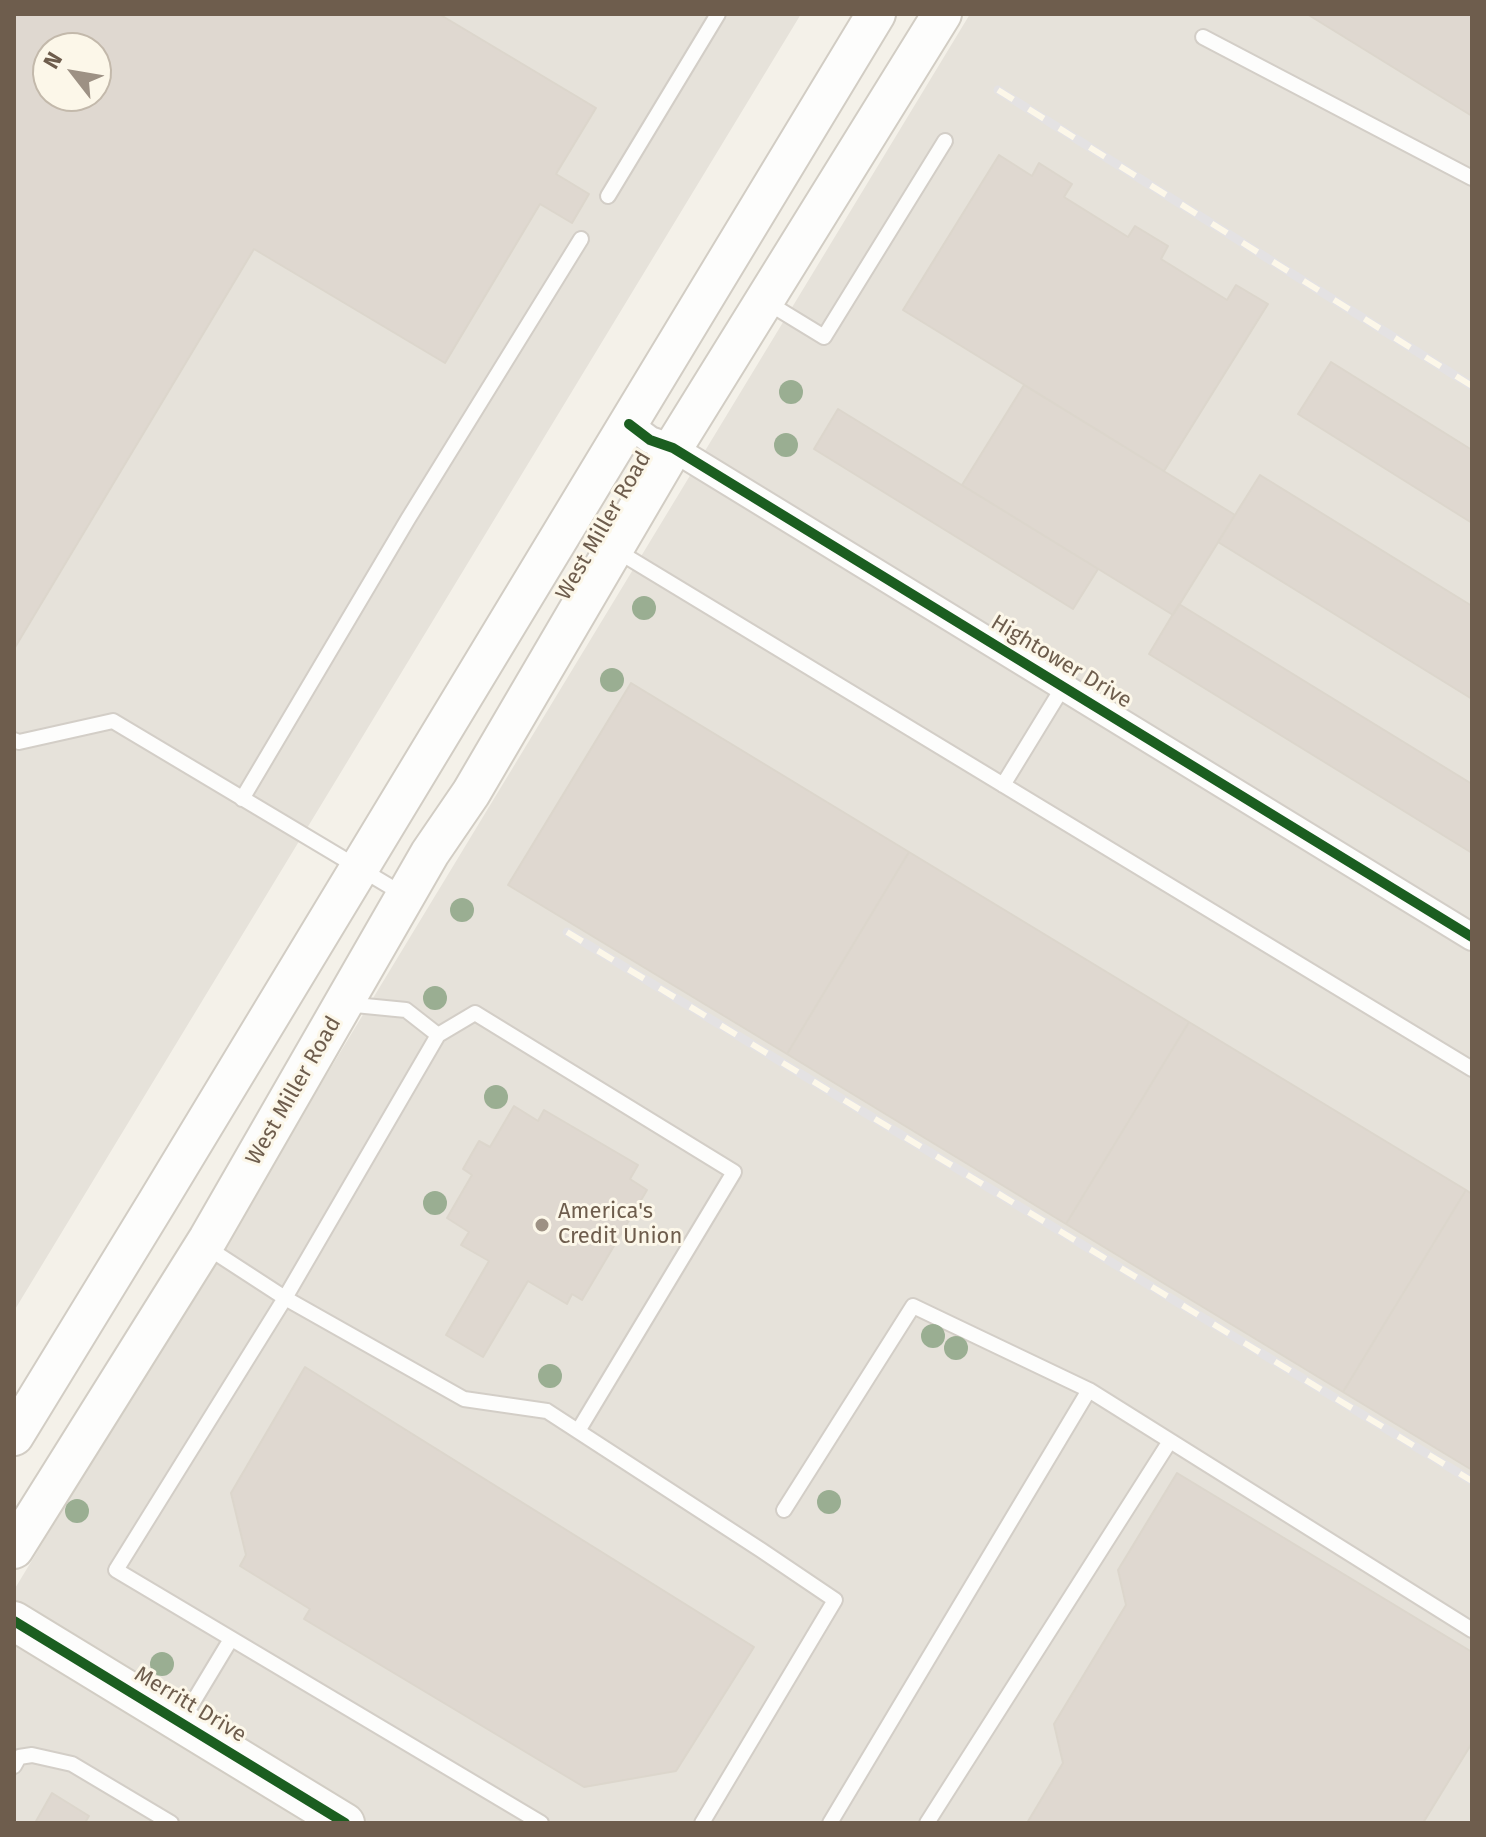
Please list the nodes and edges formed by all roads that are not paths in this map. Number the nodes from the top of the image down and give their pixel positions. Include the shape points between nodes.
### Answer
1 (718, 14) edge
2 (876, 14) edge
3 (942, 14) edge
4 (1203, 37) dead end
5 (945, 141) dead end
6 (1472, 178) edge
7 (608, 196) dead end
8 (581, 239) dead end
9 (764, 301) junction
10 (629, 424) junction
11 (673, 448) junction
12 (614, 549) junction
13 (1063, 687) junction
14 (14, 740) edge
15 (1003, 785) junction
16 (242, 799) junction
17 (359, 869) junction
18 (406, 896) junction
19 (1472, 937) edge
20 (344, 1004) junction
21 (438, 1035) junction
22 (1472, 1069) edge
23 (204, 1246) junction
24 (285, 1298) junction
25 (1089, 1390) junction
26 (578, 1431) junction
27 (14, 1436) edge
28 (1170, 1441) junction
29 (784, 1510) dead end
30 (14, 1549) edge
31 (14, 1621) edge
32 (1472, 1630) edge
33 (231, 1639) junction
34 (181, 1723) junction
35 (14, 1766) edge
36 (171, 1823) edge
37 (345, 1823) edge
38 (541, 1823) edge
39 (702, 1823) edge
40 (830, 1823) edge
41 (927, 1823) edge

1 - 7 lane
2 - 10 main road, West Miller Road
3 - 9 main road, West Miller Road
4 - 6 lane
5 - 9 lane via 824,337
8 - 16 lane
9 - 11 main road, West Miller Road
10 - 11 street, Hightower Drive
10 - 17 main road, West Miller Road
11 - 12 main road, West Miller Road
11 - 13 street, Hightower Drive
12 - 15 lane
12 - 18 main road, West Miller Road
13 - 15 lane
13 - 19 street, Hightower Drive
14 - 16 lane via 113,721
15 - 22 lane
16 - 17 lane
17 - 18 lane
17 - 27 main road, West Miller Road
18 - 20 main road, West Miller Road
20 - 21 lane via 406,1010
20 - 23 main road, West Miller Road
21 - 24 lane
21 - 26 lane via 475,1013 734,1172
23 - 24 lane
23 - 30 main road, West Miller Road
24 - 26 lane via 464,1399 547,1411
24 - 33 lane via 116,1570
25 - 28 lane
25 - 29 lane via 913,1306
25 - 40 lane
26 - 39 lane via 835,1600
28 - 32 lane
28 - 41 lane
31 - 34 main road, Merritt Drive
33 - 34 lane
33 - 38 lane
34 - 37 main road, Merritt Drive
35 - 36 lane via 19,1757 32,1755 72,1764

